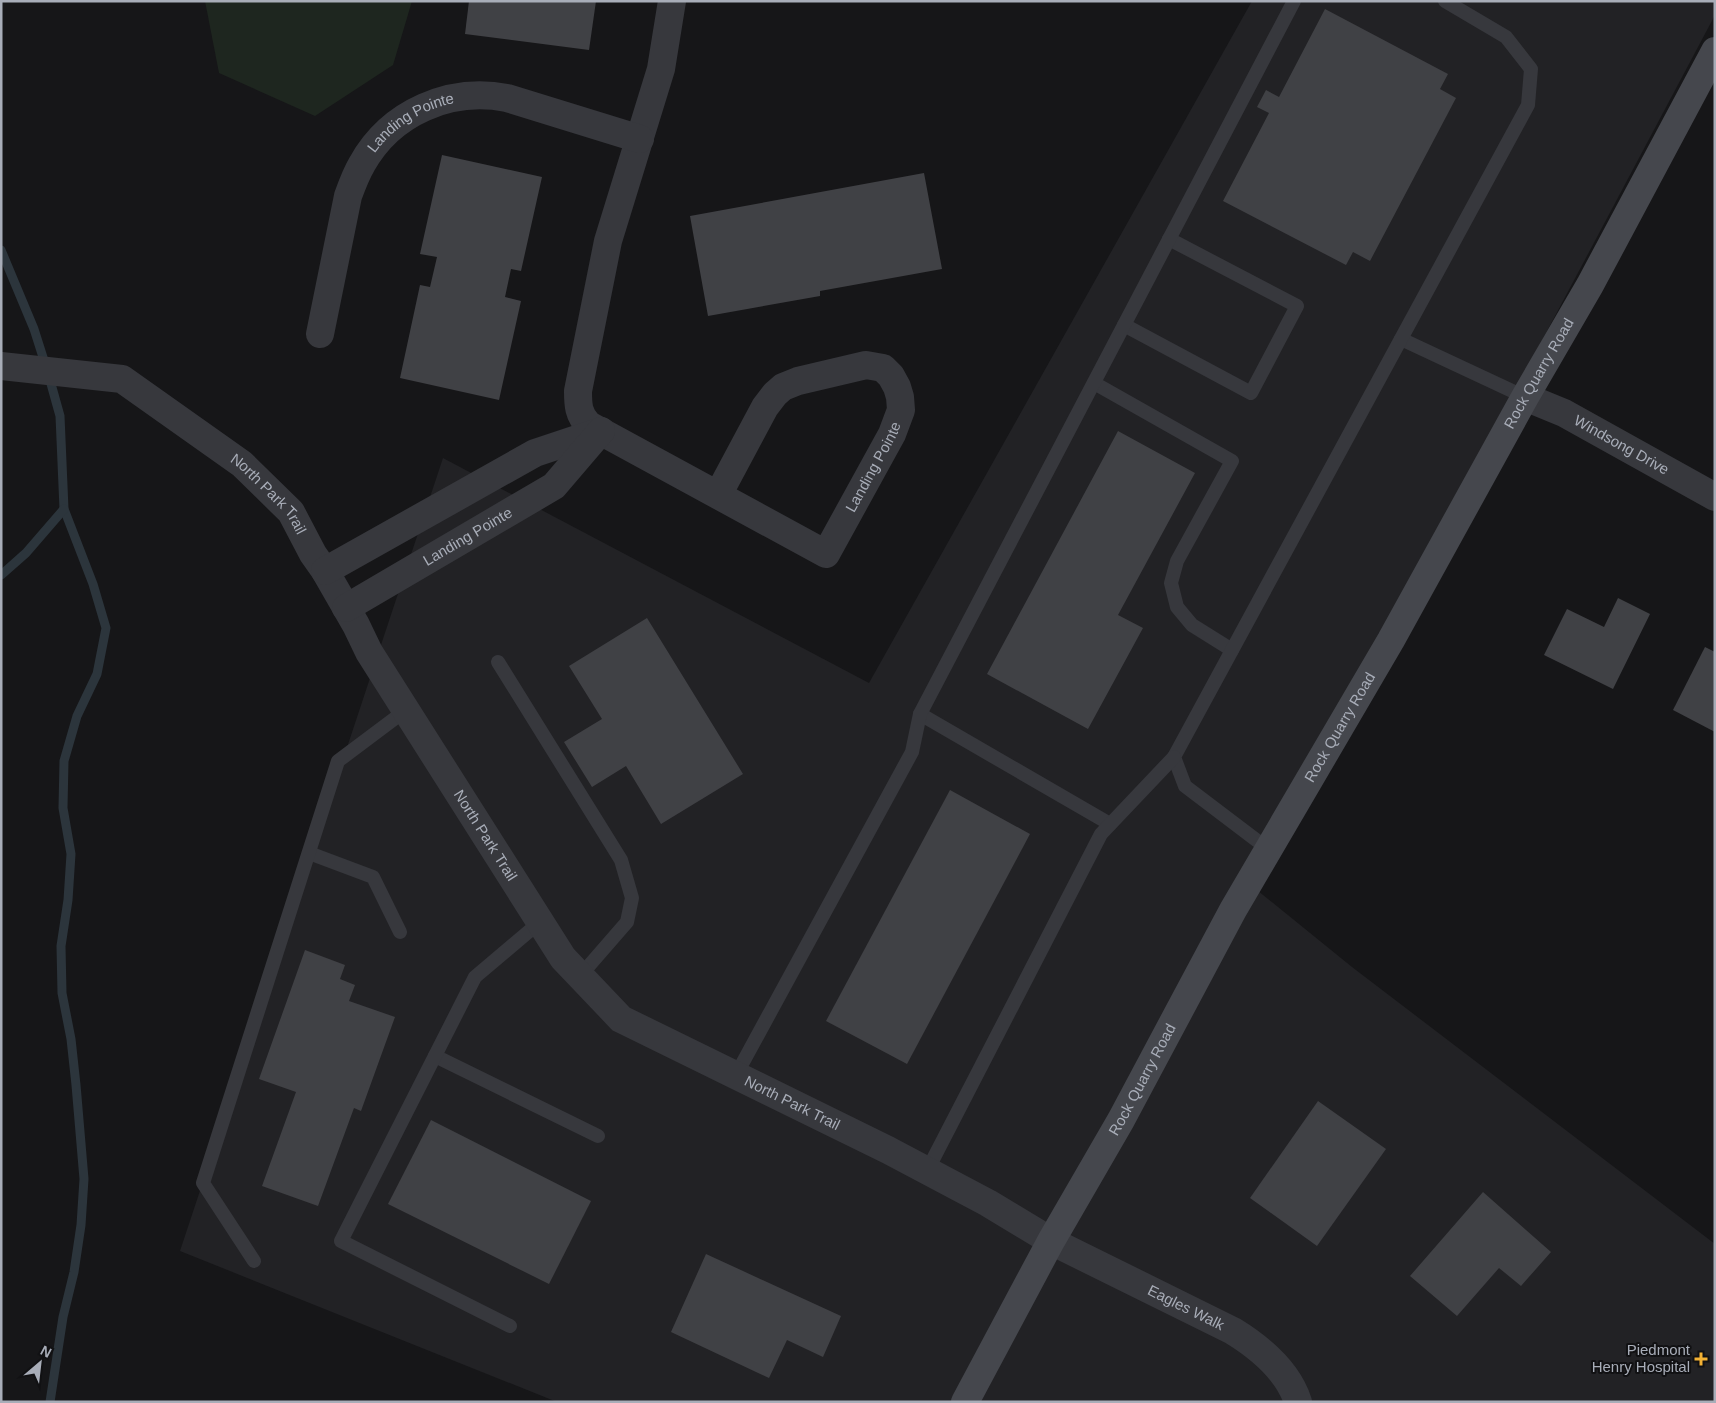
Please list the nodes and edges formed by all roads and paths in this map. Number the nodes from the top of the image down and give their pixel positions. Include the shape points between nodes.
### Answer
1 (672, 1) edge
2 (1294, 1) edge
3 (1445, 1) edge
4 (1715, 51) edge
5 (640, 139) junction
6 (1169, 239) junction
7 (1124, 325) junction
8 (320, 334) dead end
9 (1401, 338) junction
10 (1, 366) edge
11 (1094, 382) junction
12 (1525, 398) junction
13 (601, 431) junction
14 (718, 495) junction
15 (1715, 497) edge
16 (325, 571) junction
17 (346, 608) junction
18 (1232, 650) junction
19 (498, 662) dead end
20 (406, 710) junction
21 (920, 714) junction
22 (1174, 757) junction
23 (1110, 824) junction
24 (1268, 849) junction
25 (309, 853) junction
26 (540, 922) junction
27 (400, 932) dead end
28 (580, 976) junction
29 (435, 1056) junction
30 (736, 1075) junction
31 (598, 1136) dead end
32 (927, 1171) junction
33 (1051, 1241) junction
34 (254, 1261) dead end
35 (510, 1326) dead end
36 (965, 1402) edge
37 (1298, 1402) edge

1 - 5 street, Landing Pointe via 661,69
2 - 6 lane
3 - 9 lane via 1506,37 1531,69 1528,105
4 - 12 street, Rock Quarry Road via 1590,285
5 - 8 street, Landing Pointe via 490,95 452,98 408,116 376,144 354,180
5 - 13 street, Landing Pointe via 608,241 578,391 583,419
6 - 7 lane
6 - 7 lane via 1297,306 1251,393
7 - 11 lane
9 - 12 lane
9 - 18 lane
10 - 16 street, North Park Trail via 122,379 242,464 291,512
11 - 18 lane via 1232,461 1177,561 1171,583 1178,607 1192,625
11 - 21 lane
12 - 15 street, Windsong Drive via 1564,413
12 - 24 street, Rock Quarry Road via 1391,640
13 - 14 street, Landing Pointe
13 - 16 street via 535,453
13 - 17 street, Landing Pointe via 554,486
14 - 14 street, Landing Pointe via 765,407 783,387 866,365 883,368 891,376 900,397 897,421 826,554
16 - 17 street, North Park Trail
17 - 20 street, North Park Trail
18 - 22 lane
19 - 28 lane via 621,860 632,898 627,922
20 - 25 lane via 338,761
20 - 26 street, North Park Trail
21 - 23 lane
21 - 30 lane via 912,752
22 - 23 lane
22 - 24 lane via 1185,786
23 - 32 lane via 1101,834
24 - 33 street, Rock Quarry Road via 1121,1120
25 - 27 lane via 373,877
25 - 34 lane via 203,1184
26 - 28 street, North Park Trail via 563,958
26 - 29 lane via 474,977
28 - 30 street, North Park Trail via 621,1019
29 - 31 lane
29 - 35 lane via 341,1241
30 - 32 street, North Park Trail
32 - 33 street, North Park Trail via 988,1202
33 - 36 street, Rock Quarry Road
33 - 37 street, Eagles Walk via 1246,1339 1280,1371

